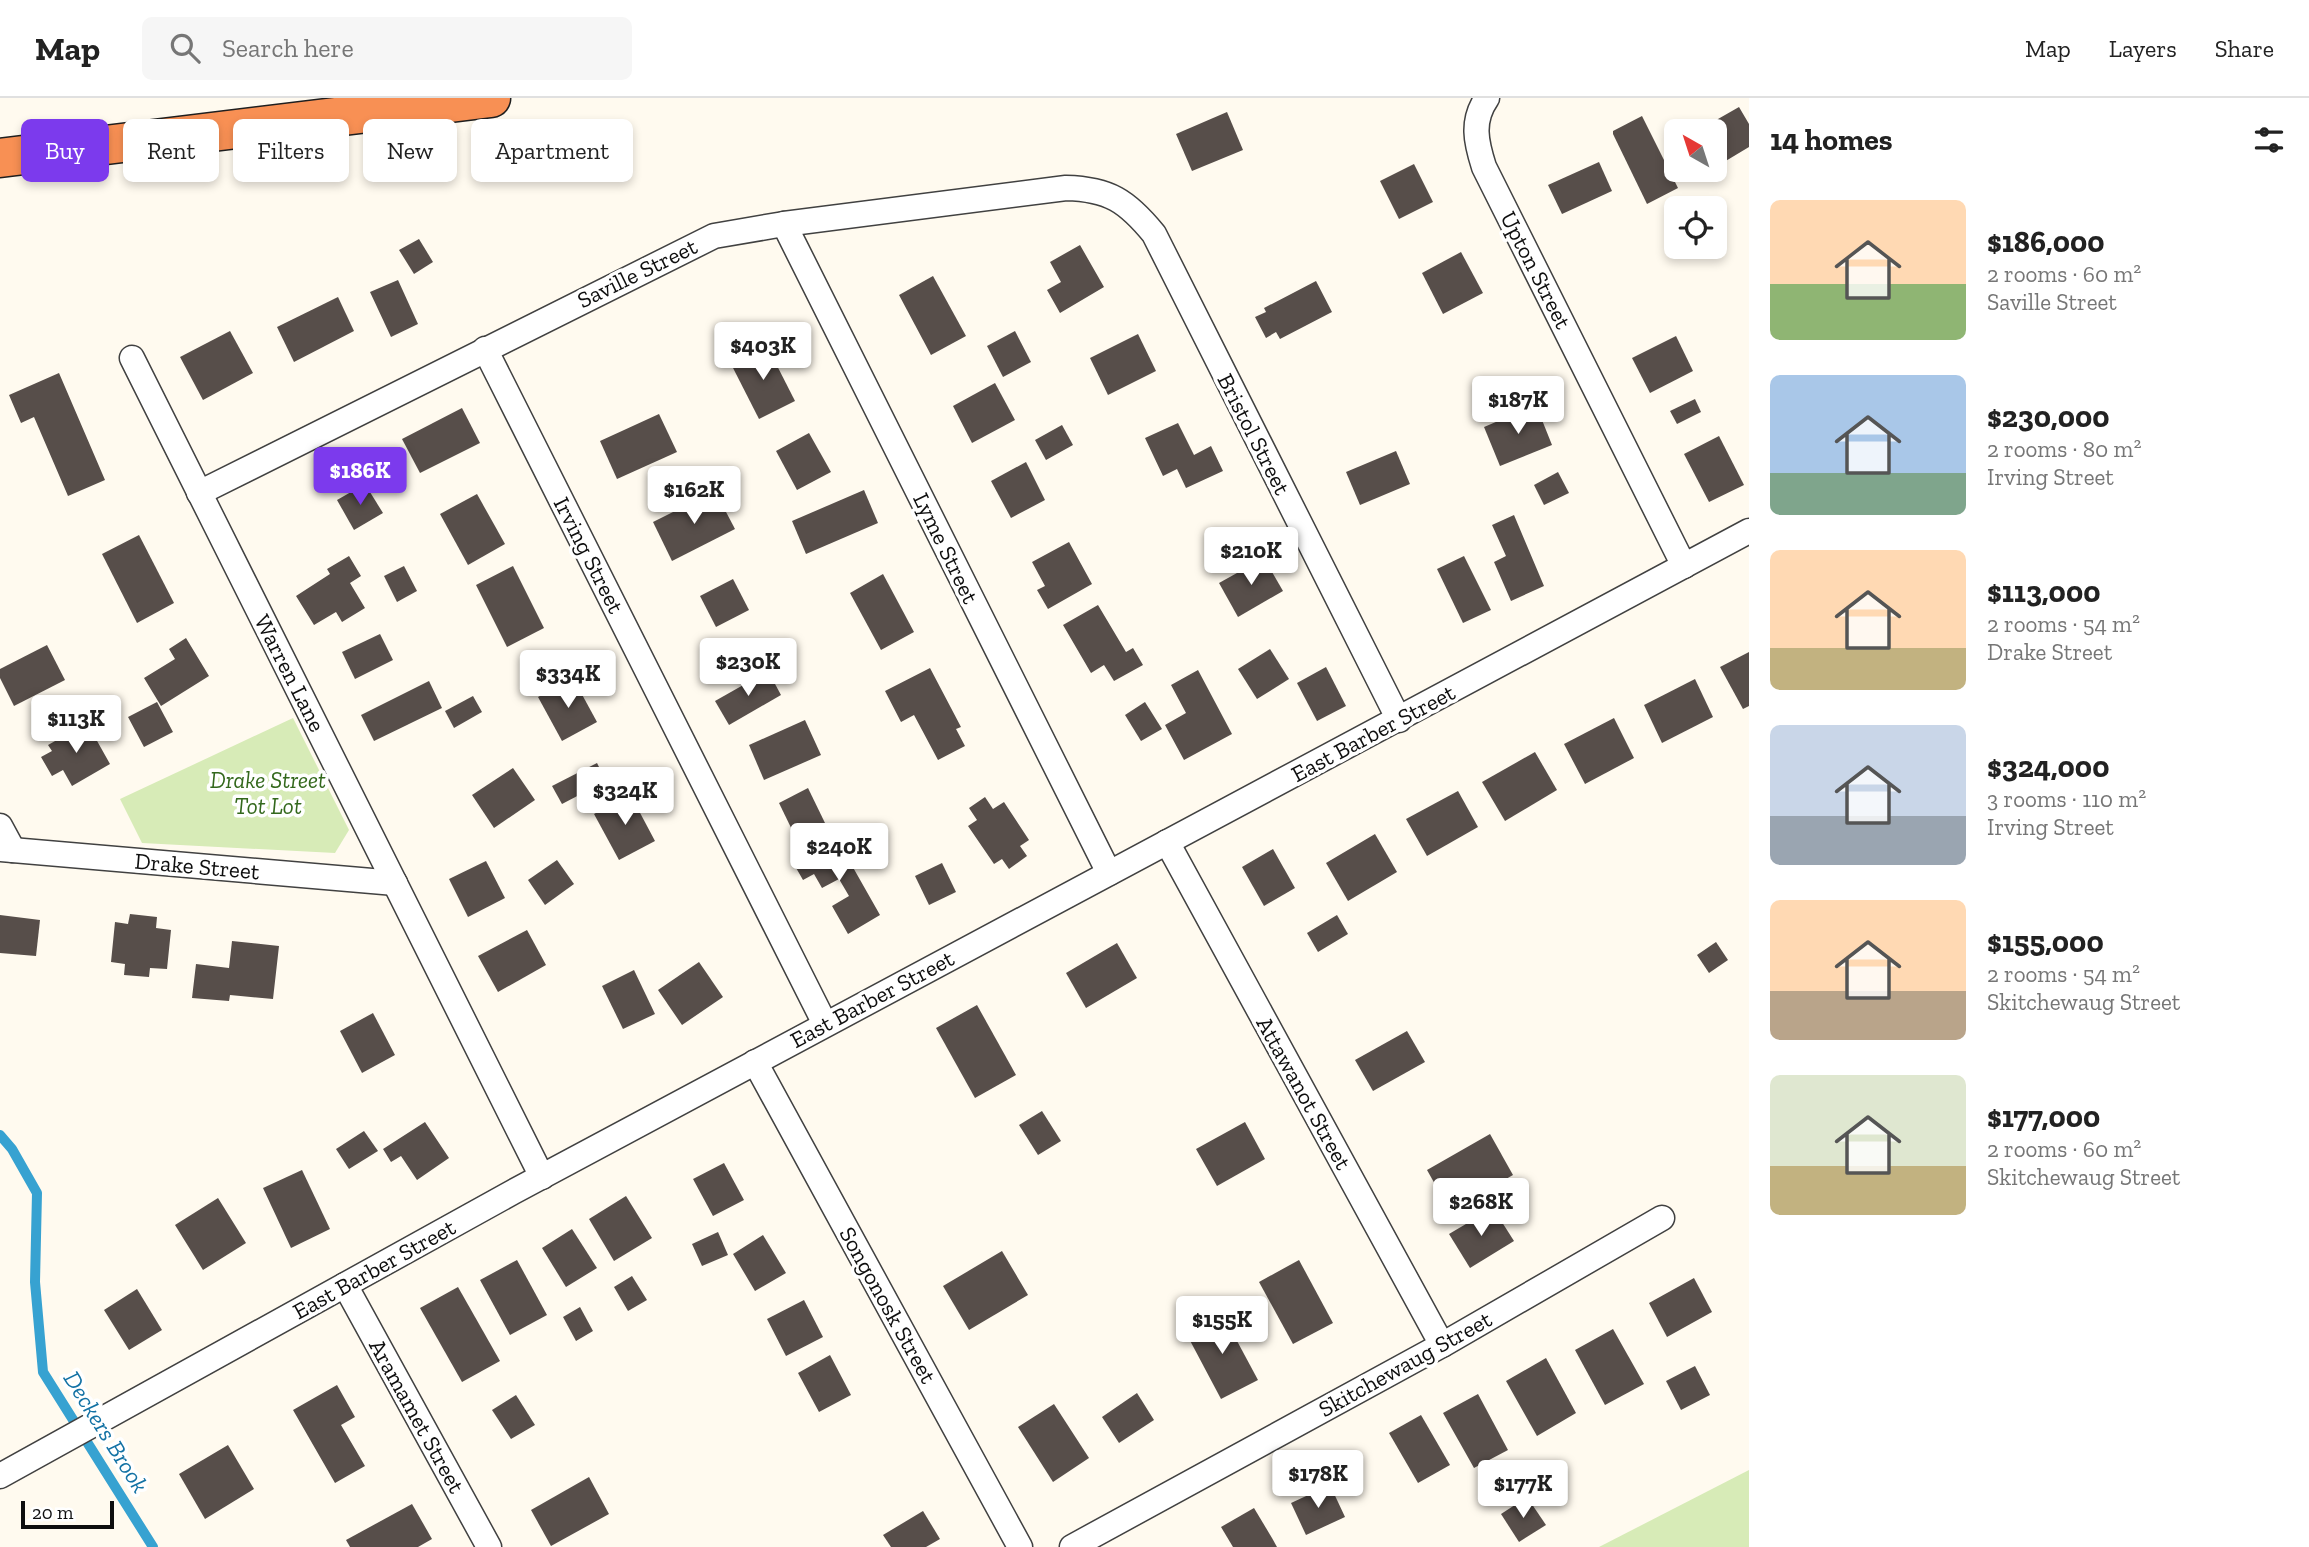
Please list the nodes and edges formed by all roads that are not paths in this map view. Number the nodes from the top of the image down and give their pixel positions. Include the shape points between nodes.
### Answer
1 (491, 98) edge
2 (1487, 98) edge
3 (0, 158) edge
4 (1114, 197) joint
5 (784, 223) junction
6 (485, 349) junction
7 (132, 358) dead end
8 (199, 493) junction
9 (1749, 531) edge
10 (1684, 566) junction
11 (1399, 720) junction
12 (0, 826) edge
13 (1167, 842) junction
14 (7, 850) edge
15 (1109, 873) junction
16 (395, 883) junction
17 (825, 1024) junction
18 (755, 1062) junction
19 (542, 1177) junction
20 (1662, 1218) dead end
21 (345, 1285) junction
22 (1442, 1345) junction
23 (0, 1476) edge
24 (489, 1547) edge
25 (1020, 1547) edge
26 (1072, 1547) edge

1 - 3 highway
2 - 10 street, Upton Street via 1476,121 1476,143 1484,167
4 - 5 street, Saville Street via 1088,188 1066,188
4 - 11 street, Bristol Street via 1154,234
5 - 6 street, Saville Street via 714,236
5 - 15 street, Lyme Street
6 - 8 street, Saville Street
6 - 17 street, Irving Street
7 - 8 street, Warren Lane
8 - 16 street, Warren Lane
9 - 10 street, East Barber Street
10 - 11 street, East Barber Street
11 - 13 street, East Barber Street
12 - 14 street
13 - 15 street, East Barber Street
13 - 22 street, Attawanot Street
14 - 16 street, Drake Street
15 - 17 street, East Barber Street
16 - 19 street, Warren Lane
17 - 18 street, East Barber Street
18 - 19 street, East Barber Street
18 - 25 street, Songonosk Street
19 - 21 street, East Barber Street
20 - 22 street, Skitchewaug Street
21 - 23 street, East Barber Street
21 - 24 street, Aramamet Street
22 - 26 street, Skitchewaug Street

